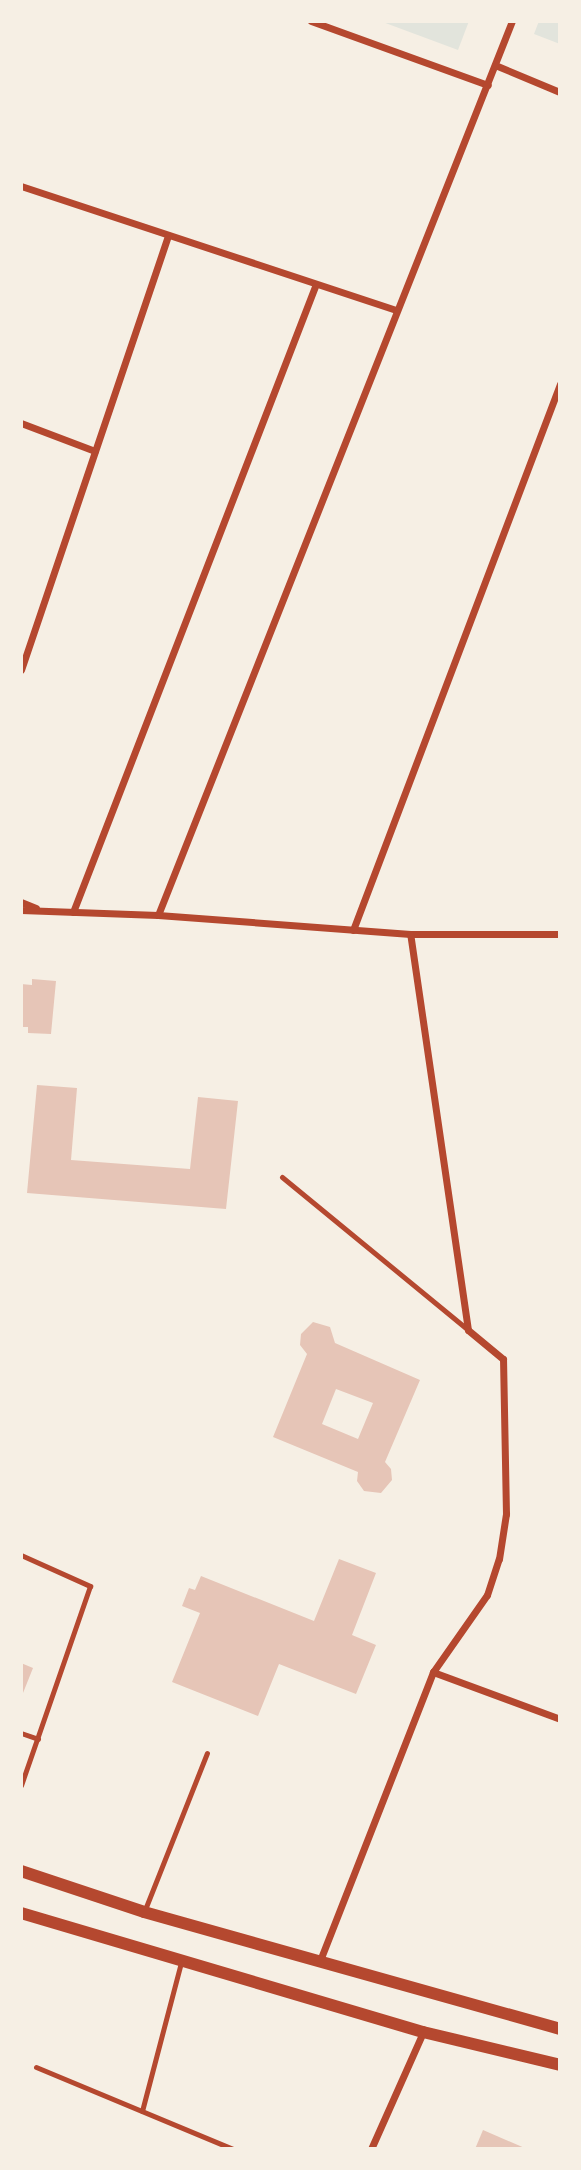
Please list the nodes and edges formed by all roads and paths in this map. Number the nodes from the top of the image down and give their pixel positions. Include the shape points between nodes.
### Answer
1 (311, 21) edge
2 (512, 21) edge
3 (495, 65) junction
4 (488, 85) junction
5 (560, 92) edge
6 (21, 186) edge
7 (168, 235) junction
8 (316, 284) junction
9 (396, 310) junction
10 (560, 384) edge
11 (21, 423) edge
12 (95, 451) junction
13 (21, 668) edge
14 (21, 902) edge
15 (21, 910) edge
16 (43, 911) junction
17 (73, 912) junction
18 (158, 915) junction
19 (353, 930) junction
20 (410, 934) junction
21 (560, 934) edge
22 (282, 1177) dead end
23 (468, 1330) junction
24 (21, 1555) edge
25 (433, 1672) junction
26 (560, 1719) edge
27 (21, 1733) edge
28 (38, 1739) junction
29 (206, 1753) dead end
30 (21, 1785) edge
31 (21, 1871) edge
32 (144, 1912) junction
33 (21, 1913) edge
34 (181, 1962) junction
35 (319, 1963) junction
36 (560, 2029) edge
37 (423, 2032) junction
38 (560, 2065) edge
39 (36, 2067) dead end
40 (142, 2111) junction
41 (233, 2149) edge
42 (372, 2149) edge

1 - 4 street
2 - 3 street
3 - 4 street
3 - 5 street
4 - 9 street
6 - 7 street
7 - 8 street
7 - 12 street
8 - 9 street
8 - 17 street
9 - 18 street
10 - 19 street
11 - 12 street
12 - 13 street
14 - 16 street
15 - 16 street
16 - 17 street
17 - 18 street
18 - 19 street
19 - 20 street
20 - 21 street
20 - 23 street
22 - 23 lane
23 - 25 street via 503,1359 506,1514 487,1595
24 - 28 lane via 90,1586
25 - 26 street
25 - 35 street
27 - 28 lane
28 - 30 lane
29 - 32 lane
31 - 32 street
32 - 35 street
33 - 34 street
34 - 37 street
34 - 40 lane
35 - 36 street
37 - 38 street
37 - 42 street
39 - 40 lane
40 - 41 lane

